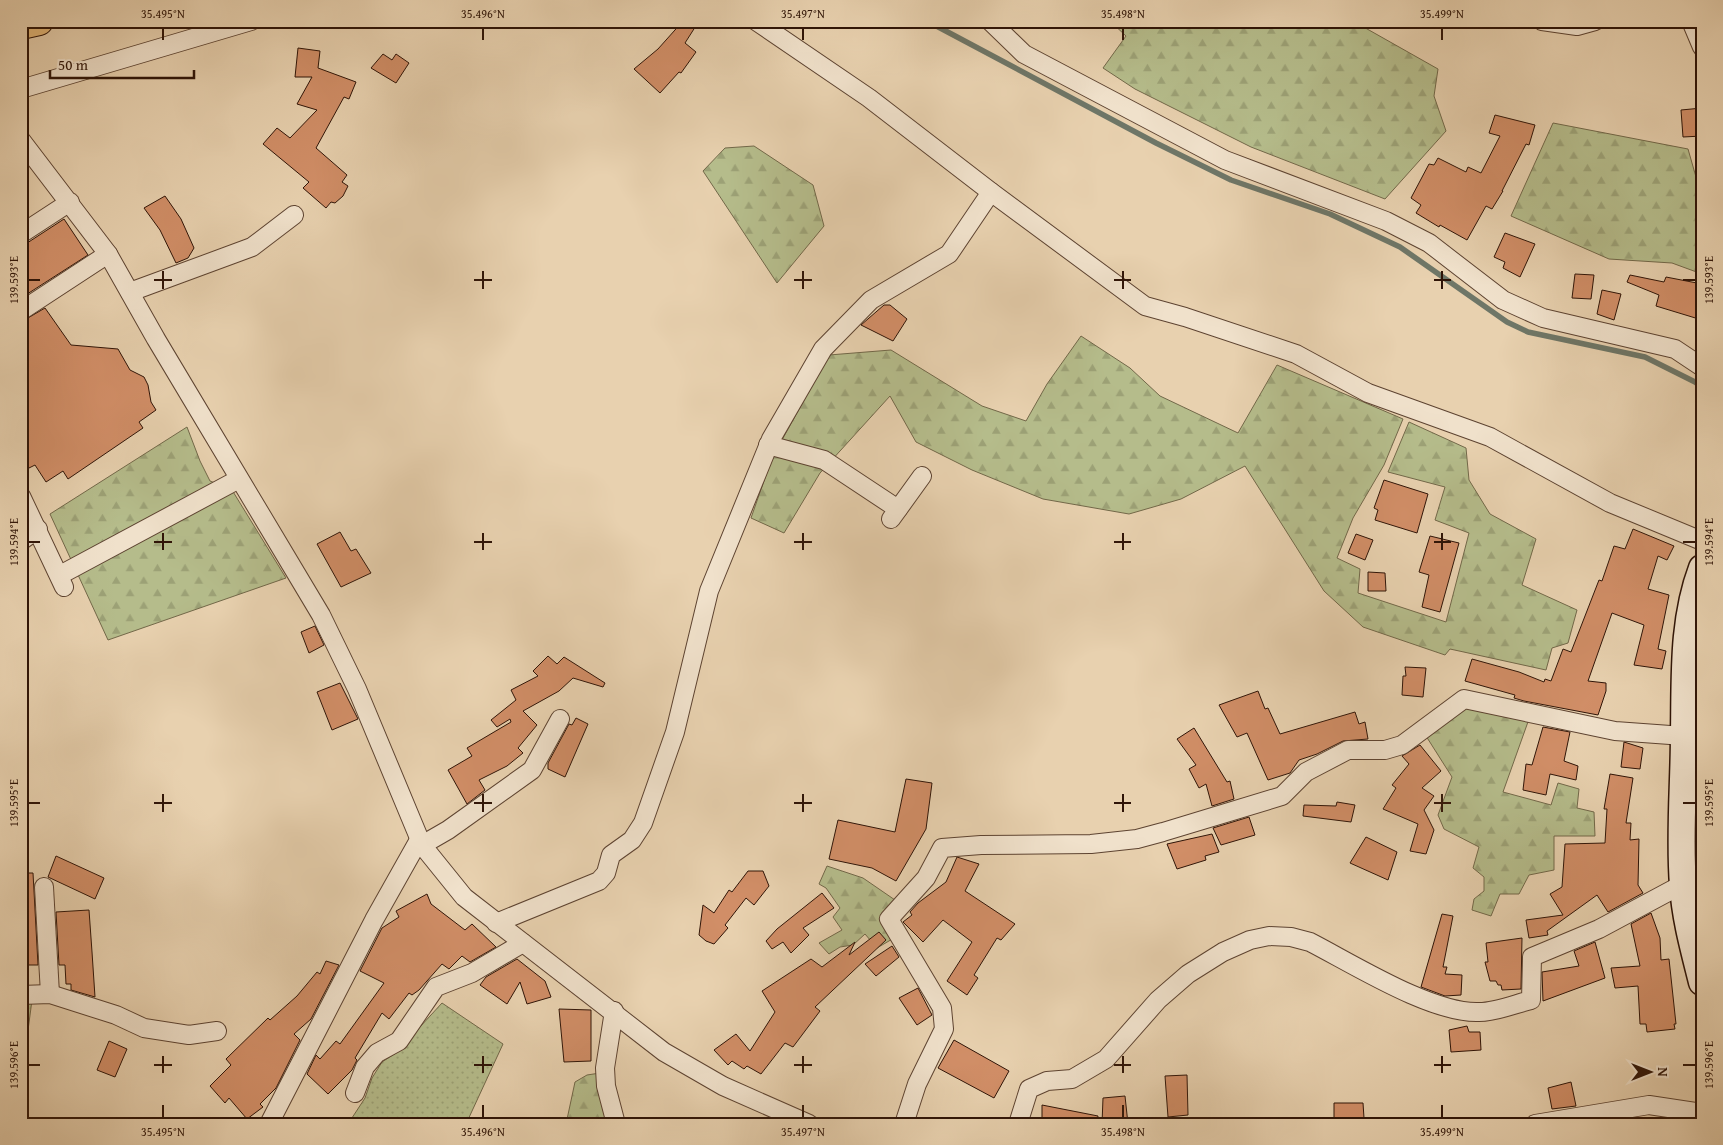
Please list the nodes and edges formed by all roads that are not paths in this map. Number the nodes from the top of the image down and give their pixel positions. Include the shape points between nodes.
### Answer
1 (39, 21) edge
2 (251, 21) edge
3 (756, 21) edge
4 (990, 21) edge
5 (1542, 21) edge
6 (1595, 21) edge
7 (1691, 21) edge
8 (21, 25) edge
9 (1702, 48) edge
10 (21, 89) edge
11 (21, 140) edge
12 (991, 192) junction
13 (70, 202) junction
14 (294, 215) dead end
15 (21, 234) edge
16 (108, 254) junction
17 (130, 292) junction
18 (21, 311) edge
19 (1702, 367) edge
20 (768, 445) junction
21 (922, 476) dead end
22 (239, 478) junction
23 (21, 496) edge
24 (38, 529) junction
25 (21, 540) edge
26 (1702, 541) edge
27 (1702, 568) edge
28 (560, 719) dead end
29 (1684, 736) junction
30 (1692, 800) edge
31 (420, 842) junction
32 (1683, 884) junction
33 (44, 886) dead end
34 (1694, 917) edge
35 (496, 923) junction
36 (523, 943) junction
37 (1702, 982) edge
38 (50, 994) junction
39 (21, 995) edge
40 (614, 1011) junction
41 (217, 1031) dead end
42 (355, 1093) dead end
43 (1702, 1113) edge
44 (269, 1124) edge
45 (616, 1124) edge
46 (809, 1124) edge
47 (904, 1124) edge
48 (1018, 1124) edge
49 (1535, 1124) edge

1 - 8 highway
2 - 10 street
3 - 12 street via 869,98
4 - 19 street via 1024,54 1225,160 1386,221 1429,243 1503,300 1543,318 1675,349
5 - 6 street via 1576,26
7 - 9 street
11 - 13 street
12 - 20 street via 949,254 871,300 823,349
12 - 26 street via 1145,306 1296,354 1368,393 1490,438 1610,503
13 - 15 street
13 - 16 street
14 - 17 street via 252,246
16 - 17 street
16 - 18 street
17 - 22 street
20 - 21 street via 824,460 895,514
20 - 35 street via 709,591 675,732 643,823 632,840 611,855 606,873 599,880
22 - 24 street via 62,581
22 - 31 street via 321,615 357,689
23 - 24 street
24 - 25 street
27 - 29 street via 1694,587 1688,620
28 - 31 street via 532,770 448,830
29 - 30 street
29 - 47 street via 1615,731 1464,699 1402,744 1385,750 1348,750 1306,772 1282,796 1163,832 1137,839 1091,844 942,848 926,878 889,919 942,1008 944,1029 917,1084
30 - 32 street
31 - 35 street via 464,897
31 - 44 street via 374,920
32 - 34 street
32 - 48 street via 1599,930 1532,957 1531,1000 1480,1012 1460,1011 1420,998 1310,942 1269,936 1250,940 1188,974 1158,1000 1106,1059 1072,1078 1046,1081 1029,1089
33 - 38 street
34 - 37 street
35 - 36 street
36 - 40 street
36 - 42 street via 472,973 436,987 399,1041 377,1053 365,1067
38 - 39 street
38 - 41 street via 144,1028 189,1035
40 - 45 street via 605,1068
40 - 46 street via 664,1052 723,1086
43 - 49 street via 1649,1105

